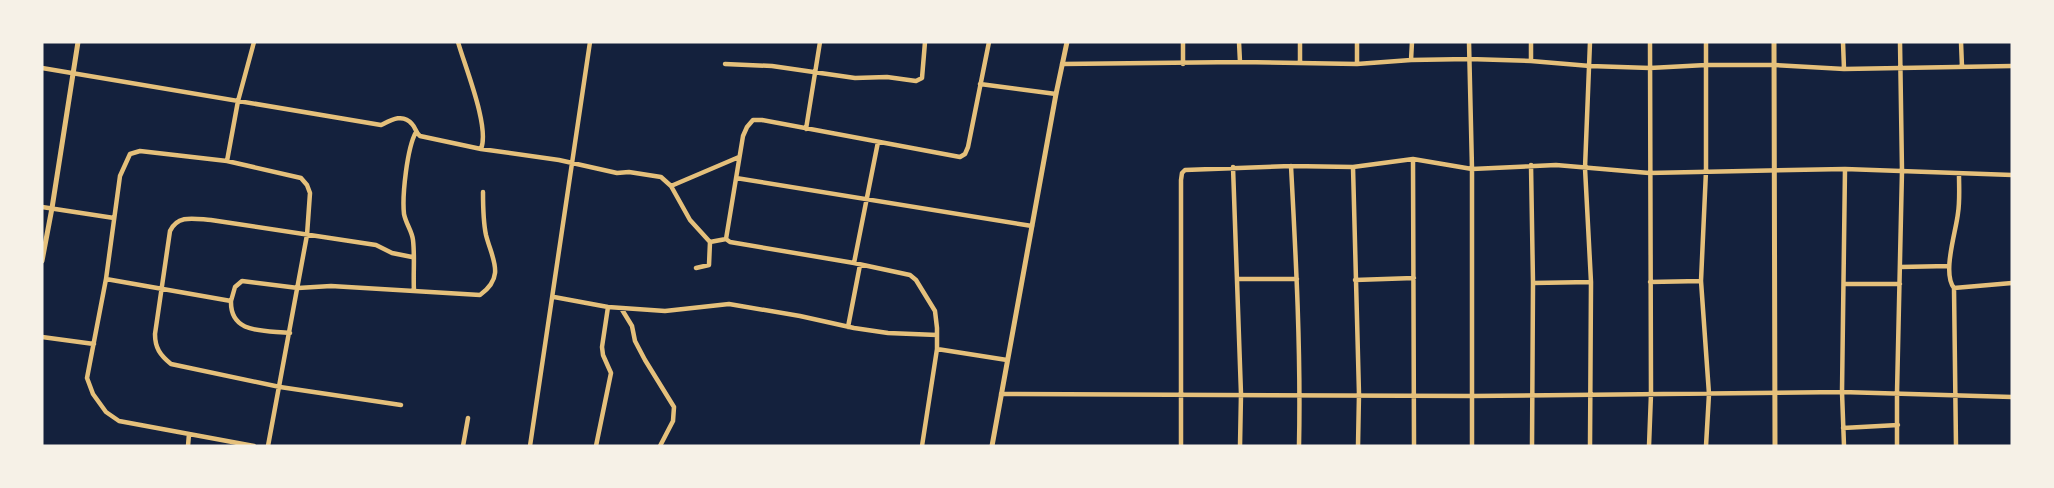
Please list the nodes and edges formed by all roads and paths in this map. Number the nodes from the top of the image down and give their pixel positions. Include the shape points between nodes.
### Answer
1 (78, 42) edge
2 (254, 42) edge
3 (458, 42) edge
4 (590, 42) edge
5 (820, 42) edge
6 (925, 42) edge
7 (989, 42) edge
8 (1067, 42) edge
9 (1183, 42) edge
10 (1239, 42) edge
11 (1300, 42) edge
12 (1357, 42) edge
13 (1412, 42) edge
14 (1469, 42) edge
15 (1531, 42) edge
16 (1590, 42) edge
17 (1650, 42) edge
18 (1706, 42) edge
19 (1774, 42) edge
20 (1844, 42) edge
21 (1900, 42) edge
22 (1961, 42) edge
23 (1469, 59) junction
24 (1411, 60) junction
25 (1531, 61) junction
26 (1240, 63) junction
27 (1300, 63) junction
28 (725, 64) dead end
29 (1062, 64) junction
30 (1183, 64) junction
31 (1358, 64) junction
32 (1706, 65) junction
33 (1774, 65) junction
34 (1590, 66) junction
35 (2012, 66) edge
36 (1962, 67) junction
37 (42, 68) edge
38 (1650, 68) junction
39 (1900, 68) junction
40 (1844, 69) junction
41 (815, 73) junction
42 (73, 74) junction
43 (980, 84) junction
44 (1056, 94) junction
45 (238, 101) junction
46 (806, 129) junction
47 (416, 132) junction
48 (878, 142) junction
49 (481, 149) junction
50 (739, 157) junction
51 (1413, 159) junction
52 (227, 161) junction
53 (572, 164) junction
54 (1531, 165) junction
55 (1291, 166) junction
56 (1353, 167) junction
57 (1233, 168) junction
58 (1585, 168) junction
59 (1775, 169) junction
60 (1845, 169) junction
61 (1472, 170) junction
62 (1706, 171) junction
63 (1902, 171) junction
64 (1649, 173) junction
65 (1959, 174) junction
66 (2012, 175) edge
67 (736, 178) junction
68 (671, 186) junction
69 (483, 192) dead end
70 (867, 199) junction
71 (42, 207) edge
72 (52, 208) junction
73 (114, 218) junction
74 (1032, 226) junction
75 (307, 235) junction
76 (726, 239) junction
77 (710, 242) junction
78 (412, 257) junction
79 (42, 261) edge
80 (857, 264) junction
81 (1949, 266) junction
82 (1900, 267) junction
83 (696, 268) dead end
84 (1414, 278) junction
85 (106, 279) junction
86 (1237, 279) junction
87 (1297, 279) junction
88 (1355, 280) junction
89 (1701, 281) junction
90 (1591, 282) junction
91 (1650, 282) junction
92 (1533, 283) junction
93 (2012, 283) edge
94 (1844, 284) junction
95 (1900, 284) junction
96 (298, 288) junction
97 (1954, 288) junction
98 (162, 289) junction
99 (414, 291) junction
100 (554, 297) junction
101 (231, 301) junction
102 (608, 307) junction
103 (621, 308) junction
104 (848, 327) junction
105 (290, 333) junction
106 (937, 335) junction
107 (42, 337) edge
108 (94, 344) junction
109 (937, 349) junction
110 (1007, 360) junction
111 (279, 387) junction
112 (1842, 392) junction
113 (1897, 393) junction
114 (1001, 394) junction
115 (1182, 394) junction
116 (1241, 394) junction
117 (1359, 394) junction
118 (1415, 394) junction
119 (1533, 394) junction
120 (1591, 394) junction
121 (1651, 394) junction
122 (1709, 394) junction
123 (1775, 394) junction
124 (1300, 396) junction
125 (1472, 396) junction
126 (1956, 396) junction
127 (2012, 397) edge
128 (401, 405) dead end
129 (468, 418) dead end
130 (1898, 425) junction
131 (1843, 428) junction
132 (189, 434) junction
133 (188, 446) edge
134 (254, 446) edge
135 (268, 446) edge
136 (463, 446) edge
137 (530, 446) edge
138 (596, 446) edge
139 (660, 446) edge
140 (922, 446) edge
141 (992, 446) edge
142 (1181, 446) edge
143 (1240, 446) edge
144 (1299, 446) edge
145 (1358, 446) edge
146 (1414, 446) edge
147 (1472, 446) edge
148 (1532, 446) edge
149 (1590, 446) edge
150 (1649, 446) edge
151 (1706, 446) edge
152 (1775, 446) edge
153 (1844, 446) edge
154 (1897, 446) edge
155 (1956, 446) edge

1 - 42 street
2 - 45 street
3 - 49 street via 482,120
4 - 53 street
5 - 41 street
6 - 41 street via 921,78 916,81
7 - 43 street
8 - 29 street
9 - 30 street
10 - 26 street
11 - 27 street
12 - 31 street
13 - 24 street
14 - 23 street
15 - 25 street
16 - 34 street
17 - 38 street
18 - 32 street
19 - 33 street
20 - 40 street
21 - 39 street
22 - 36 street
23 - 24 street
23 - 25 street
23 - 61 street
24 - 31 street
25 - 34 street
26 - 27 street
26 - 30 street
27 - 31 street
28 - 41 street
29 - 30 street
29 - 44 street
32 - 33 street
32 - 38 street
32 - 62 street
33 - 40 street
33 - 59 street
34 - 38 street
34 - 58 street
35 - 36 street
36 - 39 street
37 - 42 street
38 - 64 street
39 - 40 street
39 - 63 street
41 - 46 street
42 - 45 street
42 - 72 street
43 - 44 street
43 - 48 street via 968,147 960,157
44 - 74 street
45 - 47 street via 381,125 404,118
45 - 52 street
46 - 48 street
46 - 50 street via 753,120 743,136
47 - 49 street
47 - 78 street via 404,184
48 - 70 street
49 - 53 street
50 - 67 street
50 - 68 street
51 - 56 street
51 - 61 street
51 - 84 street
52 - 73 street via 140,151 130,154 120,176
52 - 75 street via 301,178 310,193
53 - 68 street via 617,173 656,175
53 - 100 street
54 - 58 street
54 - 61 street
54 - 92 street
55 - 56 street
55 - 57 street
55 - 87 street
56 - 88 street
57 - 86 street
57 - 115 street via 1190,169 1182,173
58 - 64 street
58 - 90 street
59 - 60 street
59 - 62 street
59 - 123 street
60 - 63 street
60 - 94 street
61 - 125 street
62 - 64 street
62 - 89 street
63 - 65 street
63 - 82 street
64 - 91 street
65 - 66 street
65 - 81 street via 1959,211
67 - 70 street
67 - 76 street
68 - 77 street via 690,220
69 - 99 street via 495,269 492,285 480,295
70 - 74 street
70 - 80 street
71 - 72 street
72 - 73 street
72 - 79 street
73 - 85 street
74 - 110 street
75 - 78 street via 376,245
75 - 96 street
75 - 98 street via 211,220 180,220 170,231
76 - 77 street
76 - 80 street
77 - 83 street via 710,265
78 - 99 street
80 - 104 street
80 - 106 street via 910,275 916,280 935,311
81 - 82 street
81 - 97 street
82 - 95 street
84 - 88 street
84 - 118 street
85 - 98 street
85 - 108 street
86 - 87 street
86 - 116 street
87 - 124 street
88 - 117 street
89 - 91 street
89 - 122 street
90 - 92 street
90 - 120 street
91 - 121 street
92 - 119 street
93 - 97 street
94 - 95 street
94 - 112 street
95 - 113 street
96 - 99 street
96 - 101 street via 242,281 235,287
96 - 105 street
97 - 126 street
98 - 101 street
98 - 111 street via 155,343 171,364
100 - 102 street
100 - 137 street
101 - 105 street via 232,316 238,324
102 - 103 street
102 - 138 street via 602,347 611,374
103 - 104 street via 665,311 729,304
103 - 139 street via 645,360 674,407 673,420
104 - 106 street
105 - 111 street
106 - 109 street
107 - 108 street
108 - 132 street via 87,378 106,412 119,421
109 - 110 street
109 - 140 street
110 - 114 street
111 - 128 street
111 - 135 street
112 - 113 street
112 - 123 street
112 - 131 street
113 - 126 street
113 - 130 street
114 - 115 street
114 - 141 street
115 - 116 street
115 - 142 street
116 - 124 street
116 - 143 street
117 - 118 street
117 - 124 street
117 - 145 street
118 - 125 street
118 - 146 street
119 - 120 street
119 - 125 street
119 - 148 street
120 - 121 street
120 - 149 street
121 - 122 street
121 - 150 street
122 - 123 street
122 - 151 street
123 - 152 street
124 - 144 street
125 - 147 street
126 - 127 street
126 - 155 street
129 - 136 street
130 - 131 street
130 - 154 street
131 - 153 street
132 - 133 street
132 - 134 street

